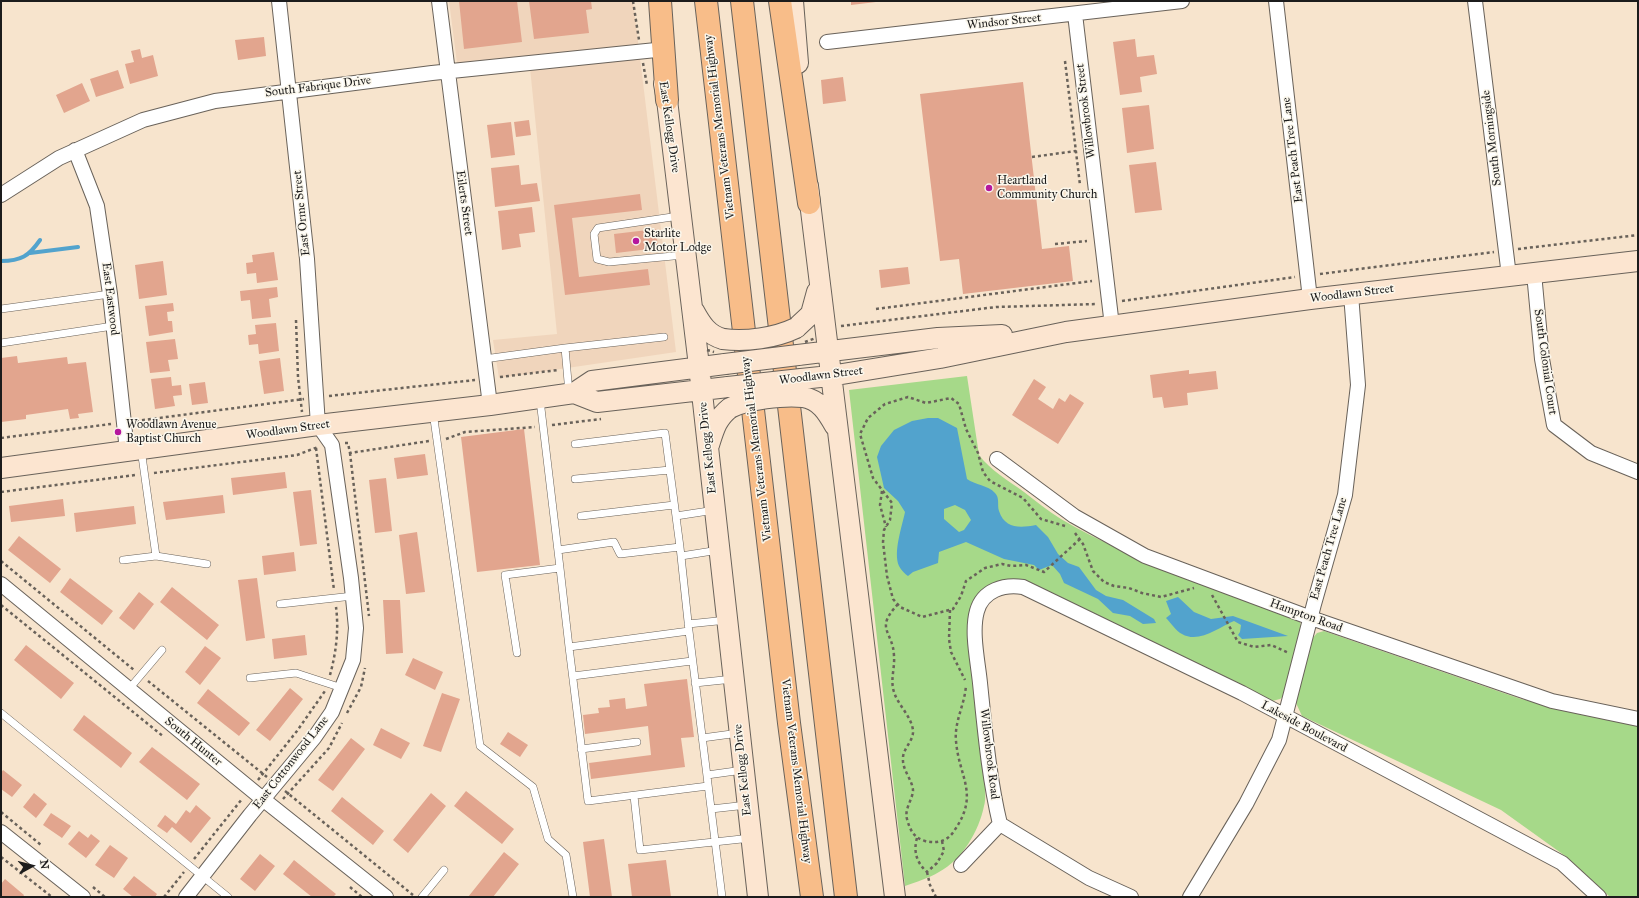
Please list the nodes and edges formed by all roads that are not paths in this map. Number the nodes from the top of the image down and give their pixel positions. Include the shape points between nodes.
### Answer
1 (279, 1) edge
2 (439, 1) edge
3 (649, 1) edge
4 (660, 1) edge
5 (706, 1) edge
6 (742, 1) edge
7 (780, 1) edge
8 (793, 1) edge
9 (1182, 1) edge
10 (1276, 1) edge
11 (1475, 1) edge
12 (1075, 14) junction
13 (827, 42) dead end
14 (649, 51) junction
15 (446, 72) junction
16 (290, 90) junction
17 (667, 100) junction
18 (75, 150) junction
19 (1, 195) edge
20 (809, 203) junction
21 (681, 215) junction
22 (686, 255) junction
23 (1638, 261) edge
24 (1534, 273) junction
25 (1509, 276) junction
26 (819, 286) junction
27 (110, 294) junction
28 (1351, 294) junction
29 (1310, 299) junction
30 (692, 307) junction
31 (1, 308) edge
32 (113, 326) junction
33 (1112, 326) junction
34 (1066, 332) junction
35 (664, 337) dead end
36 (1, 343) edge
37 (566, 348) junction
38 (828, 352) junction
39 (484, 359) junction
40 (699, 366) junction
41 (830, 376) junction
42 (802, 388) junction
43 (702, 390) junction
44 (572, 393) junction
45 (540, 398) junction
46 (490, 405) junction
47 (433, 412) junction
48 (318, 425) junction
49 (836, 428) junction
50 (575, 444) dead end
51 (708, 448) junction
52 (134, 450) junction
53 (998, 459) dead end
54 (1, 468) edge
55 (670, 470) junction
56 (1638, 472) edge
57 (575, 480) dead end
58 (674, 505) junction
59 (715, 510) junction
60 (581, 516) dead end
61 (676, 516) junction
62 (680, 547) junction
63 (558, 550) junction
64 (719, 550) junction
65 (156, 556) junction
66 (681, 556) junction
67 (124, 560) dead end
68 (207, 564) dead end
69 (560, 568) junction
70 (1, 584) edge
71 (996, 588) joint
72 (353, 596) junction
73 (280, 604) dead end
74 (1311, 618) junction
75 (727, 620) junction
76 (688, 627) junction
77 (569, 647) junction
78 (162, 650) dead end
79 (516, 653) dead end
80 (692, 661) junction
81 (573, 676) junction
82 (250, 678) dead end
83 (734, 679) junction
84 (695, 683) junction
85 (342, 688) junction
86 (129, 690) junction
87 (1, 713) edge
88 (1285, 717) junction
89 (1638, 719) edge
90 (789, 723) junction
91 (739, 733) junction
92 (702, 738) junction
93 (637, 742) dead end
94 (581, 749) junction
95 (744, 770) junction
96 (707, 775) junction
97 (708, 786) junction
98 (634, 796) junction
99 (264, 800) junction
100 (747, 805) junction
101 (711, 809) junction
102 (1000, 824) junction
103 (1, 832) edge
104 (751, 838) junction
105 (715, 843) junction
106 (961, 865) dead end
107 (444, 870) dead end
108 (202, 876) junction
109 (83, 897) edge
110 (186, 897) edge
111 (228, 897) edge
112 (386, 897) edge
113 (422, 897) edge
114 (573, 897) edge
115 (722, 897) edge
116 (758, 897) edge
117 (804, 897) edge
118 (812, 897) edge
119 (846, 897) edge
120 (895, 897) edge
121 (1131, 897) edge
122 (1190, 897) edge
123 (1599, 897) edge

1 - 16 street, East Orme Street
2 - 15 street, Eilerts Street
3 - 14 main road, East Kellogg Drive
4 - 17 highway
5 - 90 highway, Vietnam Veterans Memorial Highway
6 - 119 highway
7 - 20 highway
8 - 20 main road
9 - 12 street, Windsor Street
10 - 29 street, East Peach Tree Lane
11 - 25 street, South Morningside
12 - 13 street, Windsor Street
12 - 33 street, Willowbrook Street
14 - 15 street, South Fabrique Drive
14 - 17 main road, East Kellogg Drive
15 - 16 street, South Fabrique Drive
15 - 39 street, Eilerts Street
16 - 18 street, South Fabrique Drive via 215,101 144,120
16 - 48 street, East Orme Street via 307,259
17 - 21 main road, East Kellogg Drive
18 - 19 street, South Fabrique Drive
18 - 27 street, East Eastwood via 97,206
20 - 26 main road
21 - 22 main road, East Kellogg Drive
21 - 22 lane via 598,228 594,234 597,259 609,262
22 - 30 main road, East Kellogg Drive
23 - 24 main road, Woodlawn Street
24 - 25 main road, Woodlawn Street
24 - 56 street, South Colonial Court via 1542,359 1554,425 1591,454
25 - 28 main road, Woodlawn Street
26 - 30 main road, bridge via 811,314 796,328 784,334 735,341 716,337 702,326
26 - 38 main road
27 - 31 lane
27 - 32 street, East Eastwood
28 - 29 main road, Woodlawn Street
28 - 74 street, East Peach Tree Lane via 1358,385 1346,487
29 - 33 main road, Woodlawn Street
30 - 40 main road, East Kellogg Drive
32 - 36 lane
32 - 52 street, East Eastwood via 124,422
33 - 34 main road, Woodlawn Street
34 - 38 main road, Woodlawn Street via 938,338
34 - 41 main road, Woodlawn Street via 940,358
35 - 37 lane
37 - 39 lane
37 - 44 lane
38 - 40 main road, Woodlawn Street, bridge
38 - 41 main road
39 - 46 street, Eilerts Street
40 - 43 main road, East Kellogg Drive
40 - 44 main road, Woodlawn Street via 592,381
41 - 42 main road, Woodlawn Street
41 - 49 main road
42 - 43 main road, Woodlawn Street, bridge via 728,387
42 - 49 main road via 824,408
42 - 51 main road, bridge via 794,396 744,402 730,408 716,424
43 - 44 main road, Woodlawn Street via 597,402
43 - 51 main road, East Kellogg Drive
44 - 45 main road, Woodlawn Street
45 - 46 main road, Woodlawn Street
45 - 63 lane
46 - 47 main road, Woodlawn Street
47 - 48 main road, Woodlawn Street
47 - 114 lane via 480,746 533,787 548,839 566,855
48 - 52 main road, Woodlawn Street
48 - 72 street, East Cottonwood Lane via 332,445
49 - 120 main road
50 - 55 lane via 665,433
51 - 59 main road, East Kellogg Drive
52 - 54 main road, Woodlawn Street
52 - 65 lane
53 - 74 street, Hampton Road via 1074,516 1145,556
55 - 57 lane
55 - 58 lane
58 - 60 lane
58 - 61 lane
59 - 61 lane
59 - 64 main road, East Kellogg Drive
61 - 62 lane
62 - 63 lane via 620,554 614,542
62 - 66 lane
63 - 69 lane
64 - 66 lane
64 - 75 main road, East Kellogg Drive
65 - 67 lane
65 - 68 lane
66 - 76 lane
69 - 77 lane
69 - 79 lane via 505,575
70 - 86 street, South Hunter
71 - 88 street, Lakeside Boulevard via 1010,585 1023,587 1242,693
71 - 102 street, Willowbrook Road via 983,598 977,611 975,639 991,789
72 - 73 lane
72 - 85 street, East Cottonwood Lane via 356,628 353,660
74 - 88 street, East Peach Tree Lane
74 - 89 street, Hampton Road via 1552,701
75 - 76 lane
75 - 83 main road, East Kellogg Drive
76 - 77 lane
76 - 80 lane
77 - 81 lane
78 - 86 lane
80 - 81 lane
80 - 84 lane
81 - 94 lane
82 - 85 lane via 296,673
83 - 84 lane
83 - 91 main road, East Kellogg Drive
84 - 92 lane
85 - 99 street, East Cottonwood Lane via 332,712 314,738
86 - 99 street, South Hunter
87 - 108 lane
88 - 122 street, East Peach Tree Lane via 1279,740 1246,804
88 - 123 street, Lakeside Boulevard via 1562,863
90 - 117 highway
90 - 118 highway, Vietnam Veterans Memorial Highway
91 - 92 lane
91 - 95 main road, East Kellogg Drive
92 - 96 lane
93 - 94 lane
94 - 98 lane via 588,801
95 - 96 lane
95 - 100 main road, East Kellogg Drive
96 - 97 lane
97 - 98 lane
97 - 101 lane
98 - 105 lane via 640,850
99 - 108 street, East Cottonwood Lane
99 - 112 street, South Hunter
100 - 101 lane
100 - 104 main road, East Kellogg Drive
101 - 105 lane
102 - 106 street
102 - 121 street via 1089,878
103 - 109 street
104 - 105 lane
104 - 116 main road, East Kellogg Drive
105 - 115 lane
107 - 113 lane
108 - 110 street, East Cottonwood Lane
108 - 111 lane

